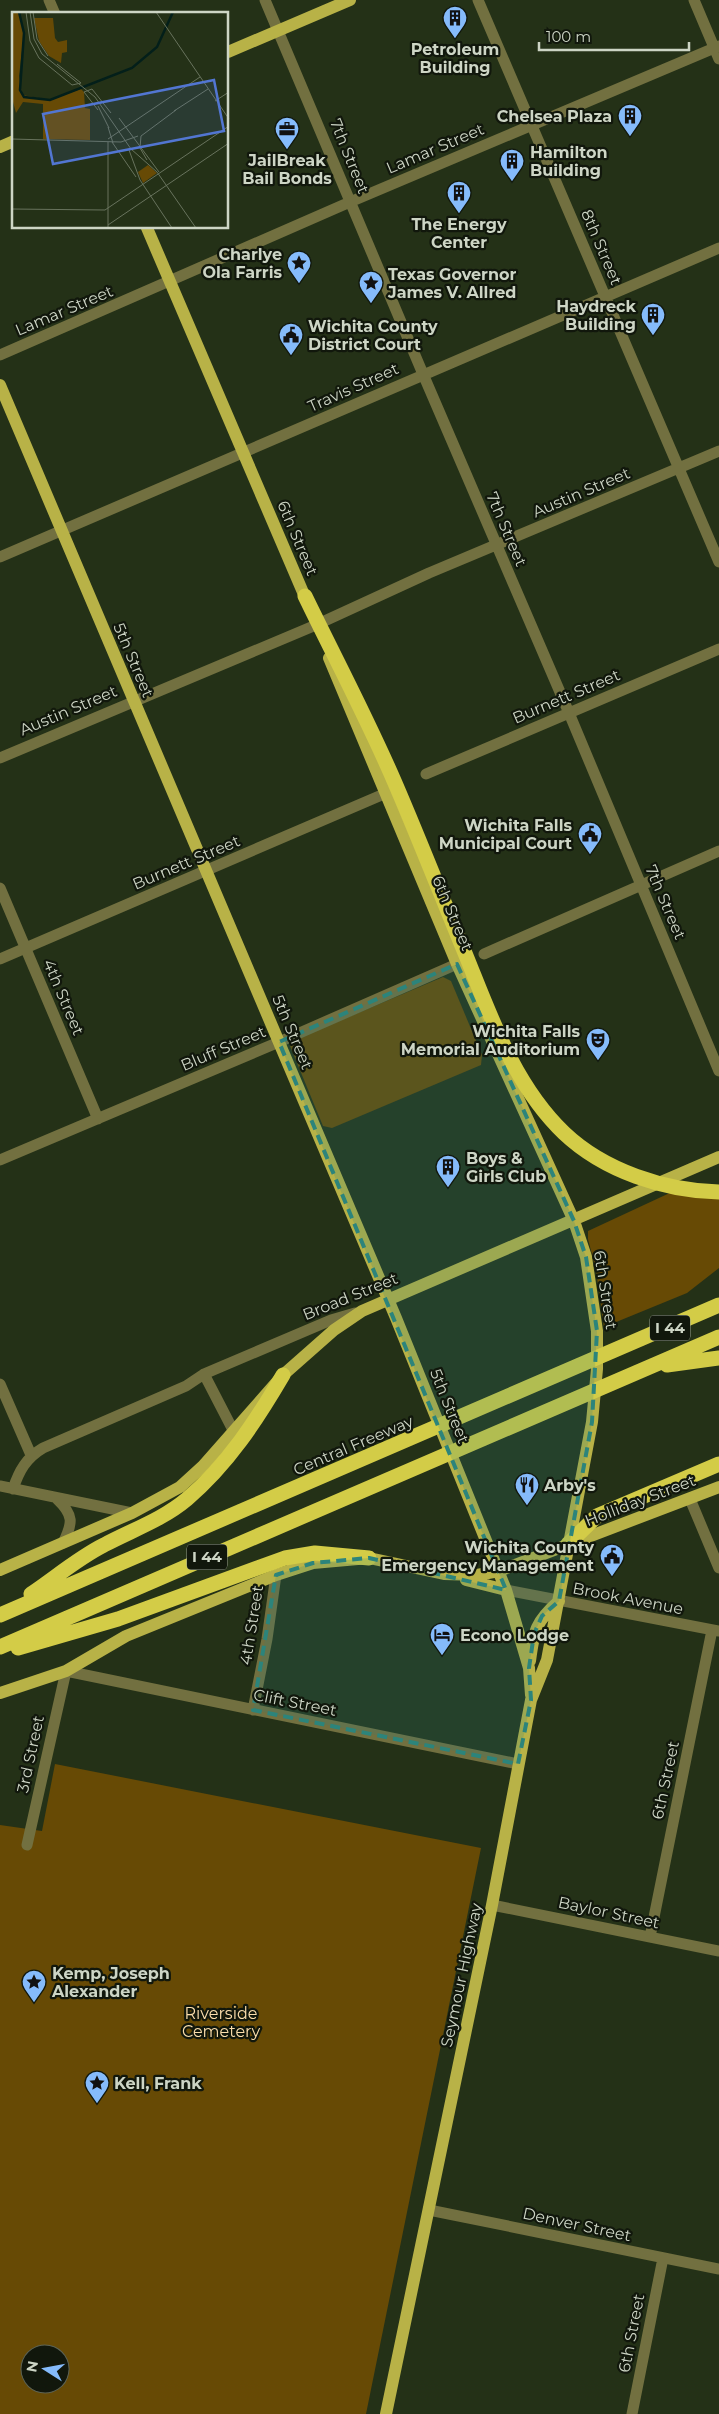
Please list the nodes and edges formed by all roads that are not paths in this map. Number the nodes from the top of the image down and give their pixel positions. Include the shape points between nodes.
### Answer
1 (49, 0) edge
2 (265, 0) edge
3 (350, 0) edge
4 (478, 0) edge
5 (694, 0) edge
6 (54, 12) edge
7 (279, 31) junction
8 (717, 51) edge
9 (229, 52) edge
10 (532, 125) junction
11 (12, 142) edge
12 (0, 147) edge
13 (350, 202) junction
14 (147, 229) edge
15 (719, 248) edge
16 (170, 282) junction
17 (605, 296) junction
18 (0, 355) edge
19 (423, 374) junction
20 (0, 385) edge
21 (719, 451) edge
22 (243, 454) junction
23 (679, 468) junction
24 (63, 530) junction
25 (496, 545) junction
26 (0, 557) edge
27 (719, 562) edge
28 (305, 596) joint
29 (317, 624) junction
30 (719, 649) edge
31 (134, 700) junction
32 (570, 713) junction
33 (0, 758) edge
34 (426, 774) dead end
35 (384, 794) junction
36 (719, 851) edge
37 (207, 871) junction
38 (641, 885) junction
39 (0, 888) edge
40 (25, 948) junction
41 (484, 954) dead end
42 (0, 959) edge
43 (457, 964) junction
44 (279, 1042) junction
45 (719, 1071) edge
46 (98, 1119) junction
47 (719, 1157) edge
48 (0, 1160) edge
49 (719, 1192) edge
50 (574, 1221) junction
51 (719, 1297) edge
52 (388, 1299) junction
53 (714, 1308) edge
54 (362, 1311) junction
55 (719, 1337) edge
56 (719, 1358) edge
57 (651, 1367) junction
58 (204, 1374) junction
59 (283, 1375) junction
60 (0, 1384) edge
61 (234, 1432) junction
62 (31, 1455) junction
63 (719, 1464) edge
64 (0, 1486) edge
65 (719, 1487) edge
66 (12, 1489) junction
67 (56, 1498) junction
68 (690, 1499) junction
69 (132, 1514) junction
70 (63, 1543) junction
71 (568, 1544) junction
72 (369, 1558) junction
73 (719, 1568) edge
74 (0, 1570) edge
75 (499, 1571) junction
76 (444, 1574) junction
77 (276, 1575) junction
78 (506, 1590) junction
79 (559, 1601) junction
80 (1, 1614) edge
81 (716, 1631) edge
82 (0, 1647) edge
83 (0, 1653) edge
84 (529, 1668) junction
85 (66, 1671) junction
86 (0, 1693) edge
87 (531, 1700) junction
88 (253, 1710) junction
89 (518, 1764) junction
90 (27, 1845) dead end
91 (492, 1905) junction
92 (650, 1937) junction
93 (719, 1951) edge
94 (429, 2210) junction
95 (663, 2258) junction
96 (719, 2269) edge
97 (386, 2414) edge
98 (632, 2414) edge

1 - 6 street
2 - 7 street, 7th Street
3 - 7 main road
4 - 10 street, 8th Street
5 - 8 street
7 - 9 main road
7 - 13 street, 7th Street
8 - 10 street, Lamar Street
10 - 13 street, Lamar Street
10 - 17 street, 8th Street
11 - 12 main road
13 - 16 street, Lamar Street
13 - 19 street, 7th Street
14 - 16 main road, 6th Street
15 - 17 street, Travis Street
16 - 18 street, Lamar Street
16 - 22 main road, 6th Street
17 - 19 street, Travis Street
17 - 23 street, 8th Street
19 - 22 street, Travis Street
19 - 25 street, 7th Street
20 - 24 main road, 5th Street
21 - 23 street, Austin Street
22 - 24 street, Travis Street
22 - 28 main road, 6th Street
23 - 25 street, Austin Street
23 - 27 street, 8th Street
24 - 26 street, Travis Street
24 - 31 main road, 5th Street
25 - 29 street, Austin Street
25 - 32 street, 7th Street
28 - 29 highway
29 - 31 street, Austin Street
29 - 35 main road, 6th Street
29 - 49 highway via 394,781 519,1075 540,1107 564,1133 613,1166 676,1189
30 - 32 street, Burnett Street
31 - 33 street, Austin Street
31 - 37 main road, 5th Street
32 - 34 street, Burnett Street
32 - 38 street, 7th Street
35 - 37 street, Burnett Street
35 - 43 main road, 6th Street
36 - 38 street
37 - 40 street, Burnett Street
37 - 44 main road, 5th Street
38 - 41 street
38 - 45 street, 7th Street
39 - 40 street, 4th Street
40 - 42 street, Burnett Street
40 - 46 street, 4th Street
43 - 44 street, Bluff Street
43 - 50 main road, 6th Street
44 - 46 street, Bluff Street
44 - 52 main road, 5th Street
46 - 48 street, Bluff Street
47 - 50 main road, Broad Street
50 - 52 main road, Broad Street
50 - 71 main road, 6th Street via 586,1257 597,1331 592,1422
51 - 53 highway
52 - 54 main road, Broad Street
52 - 75 main road, 5th Street
53 - 80 highway, Central Freeway / I 44
54 - 58 street, Broad Street via 331,1320
54 - 59 main road via 334,1330
55 - 57 highway
56 - 57 highway
57 - 82 highway, I 44
58 - 61 street
58 - 62 street, Broad Street via 186,1386
59 - 61 main road
59 - 80 highway via 234,1451 188,1498 159,1519 102,1545
60 - 62 street
61 - 69 main road via 180,1487
62 - 66 street
63 - 71 highway via 597,1516
64 - 66 street
65 - 68 main road, Holliday Street
66 - 67 street
67 - 69 street
67 - 70 street via 67,1508 71,1522
68 - 71 main road, Holliday Street
68 - 73 street
69 - 70 main road
70 - 74 main road
71 - 75 main road, Holliday Street
71 - 79 main road, Seymour Highway
72 - 76 main road, Holliday Street
72 - 77 main road via 313,1563
72 - 83 highway via 315,1553 285,1558 118,1620
75 - 76 main road, Holliday Street via 478,1575
75 - 78 main road, 5th Street
76 - 78 main road, Brook Avenue
77 - 85 main road via 126,1636
77 - 88 street, 4th Street
78 - 79 street, Brook Avenue
78 - 84 main road, 5th Street
79 - 81 street, Brook Avenue
79 - 84 main road via 542,1616 534,1634
79 - 87 main road, Seymour Highway via 547,1660
81 - 92 street, 6th Street
84 - 87 main road, 5th Street
85 - 86 main road
85 - 88 street, Clift Street
85 - 90 street, 3rd Street
87 - 89 main road, Seymour Highway
88 - 89 street, Clift Street
89 - 91 main road, Seymour Highway
91 - 92 street, Baylor Street
91 - 94 main road, Seymour Highway
92 - 93 street, Baylor Street
94 - 95 street, Denver Street
94 - 97 main road, Seymour Highway
95 - 96 street, Denver Street
95 - 98 street, 6th Street

